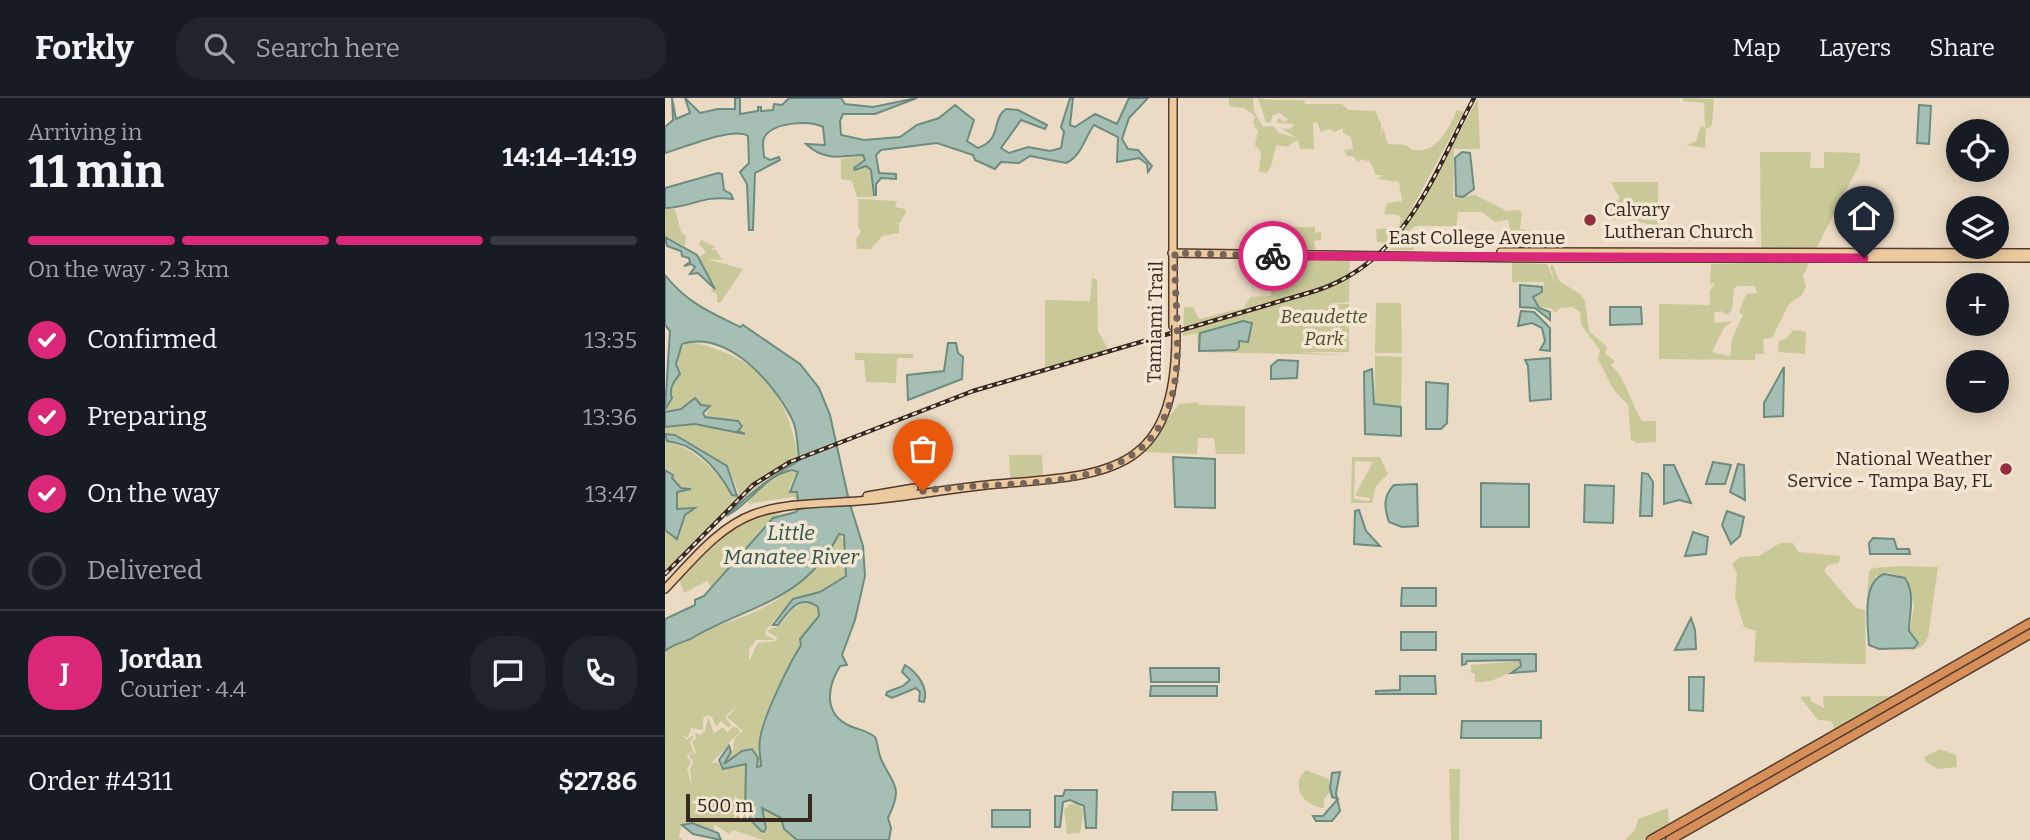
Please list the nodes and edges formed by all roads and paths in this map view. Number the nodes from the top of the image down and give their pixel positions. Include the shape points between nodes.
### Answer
1 (1175, 98) edge
2 (1174, 253) junction
3 (1313, 254) junction
4 (1449, 255) junction
5 (2030, 256) edge
6 (665, 586) edge
7 (2030, 622) edge
8 (2030, 634) edge
9 (1651, 840) edge
10 (1670, 840) edge

1 - 2 main road, Tamiami Trail
2 - 3 main road, East College Avenue
2 - 6 main road, Tamiami Trail, bridge via 1176,374 1168,408 1144,444 1117,465 1079,477 794,504 762,511 733,524
3 - 4 main road, East College Avenue
3 - 4 main road, East College Avenue
4 - 5 main road, East College Avenue
4 - 5 main road, East College Avenue
7 - 9 highway
8 - 10 highway

